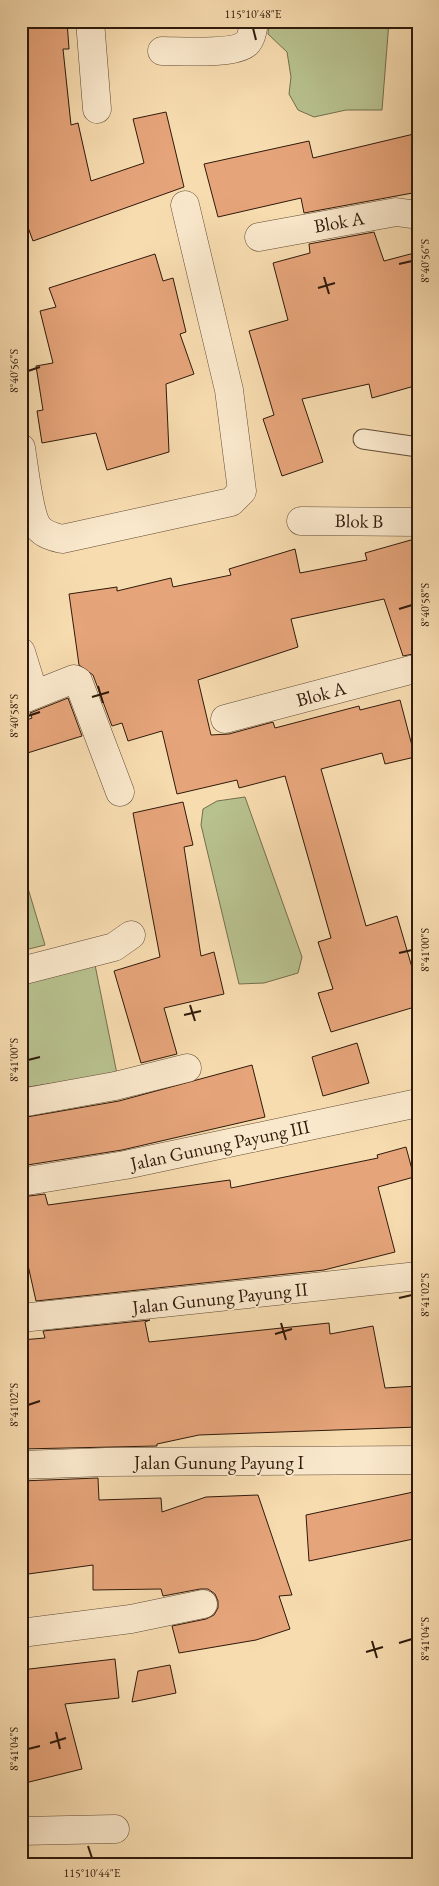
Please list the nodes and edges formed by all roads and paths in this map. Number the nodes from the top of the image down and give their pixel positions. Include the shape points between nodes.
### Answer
1 (90, 21) edge
2 (254, 21) edge
3 (162, 51) dead end
4 (98, 109) dead end
5 (185, 205) dead end
6 (418, 215) edge
7 (259, 237) dead end
8 (363, 440) dead end
9 (418, 447) edge
10 (21, 448) edge
11 (25, 489) edge
12 (301, 521) dead end
13 (418, 522) edge
14 (21, 652) edge
15 (418, 668) edge
16 (28, 697) edge
17 (225, 719) dead end
18 (120, 792) dead end
19 (131, 935) dead end
20 (21, 971) edge
21 (187, 1068) dead end
22 (21, 1103) edge
23 (418, 1103) edge
24 (21, 1182) edge
25 (418, 1276) edge
26 (21, 1318) edge
27 (418, 1460) edge
28 (21, 1466) edge
29 (203, 1604) dead end
30 (21, 1632) edge
31 (115, 1830) dead end
32 (21, 1831) edge

1 - 4 street
2 - 3 street via 247,43 235,49
5 - 11 street via 230,390 242,491 230,502 62,539 52,537 38,527
6 - 7 street, Blok A via 396,212
8 - 9 lane
10 - 11 street
12 - 13 street, Blok B
14 - 16 street
15 - 17 street, Blok A
16 - 18 street via 74,679 78,681
19 - 20 street via 114,946
21 - 22 street via 115,1086
23 - 24 street, Jalan Gunung Payung III via 125,1165
25 - 26 street, Jalan Gunung Payung II
27 - 28 street, Jalan Gunung Payung I via 116,1462
29 - 30 street via 131,1619
31 - 32 street

